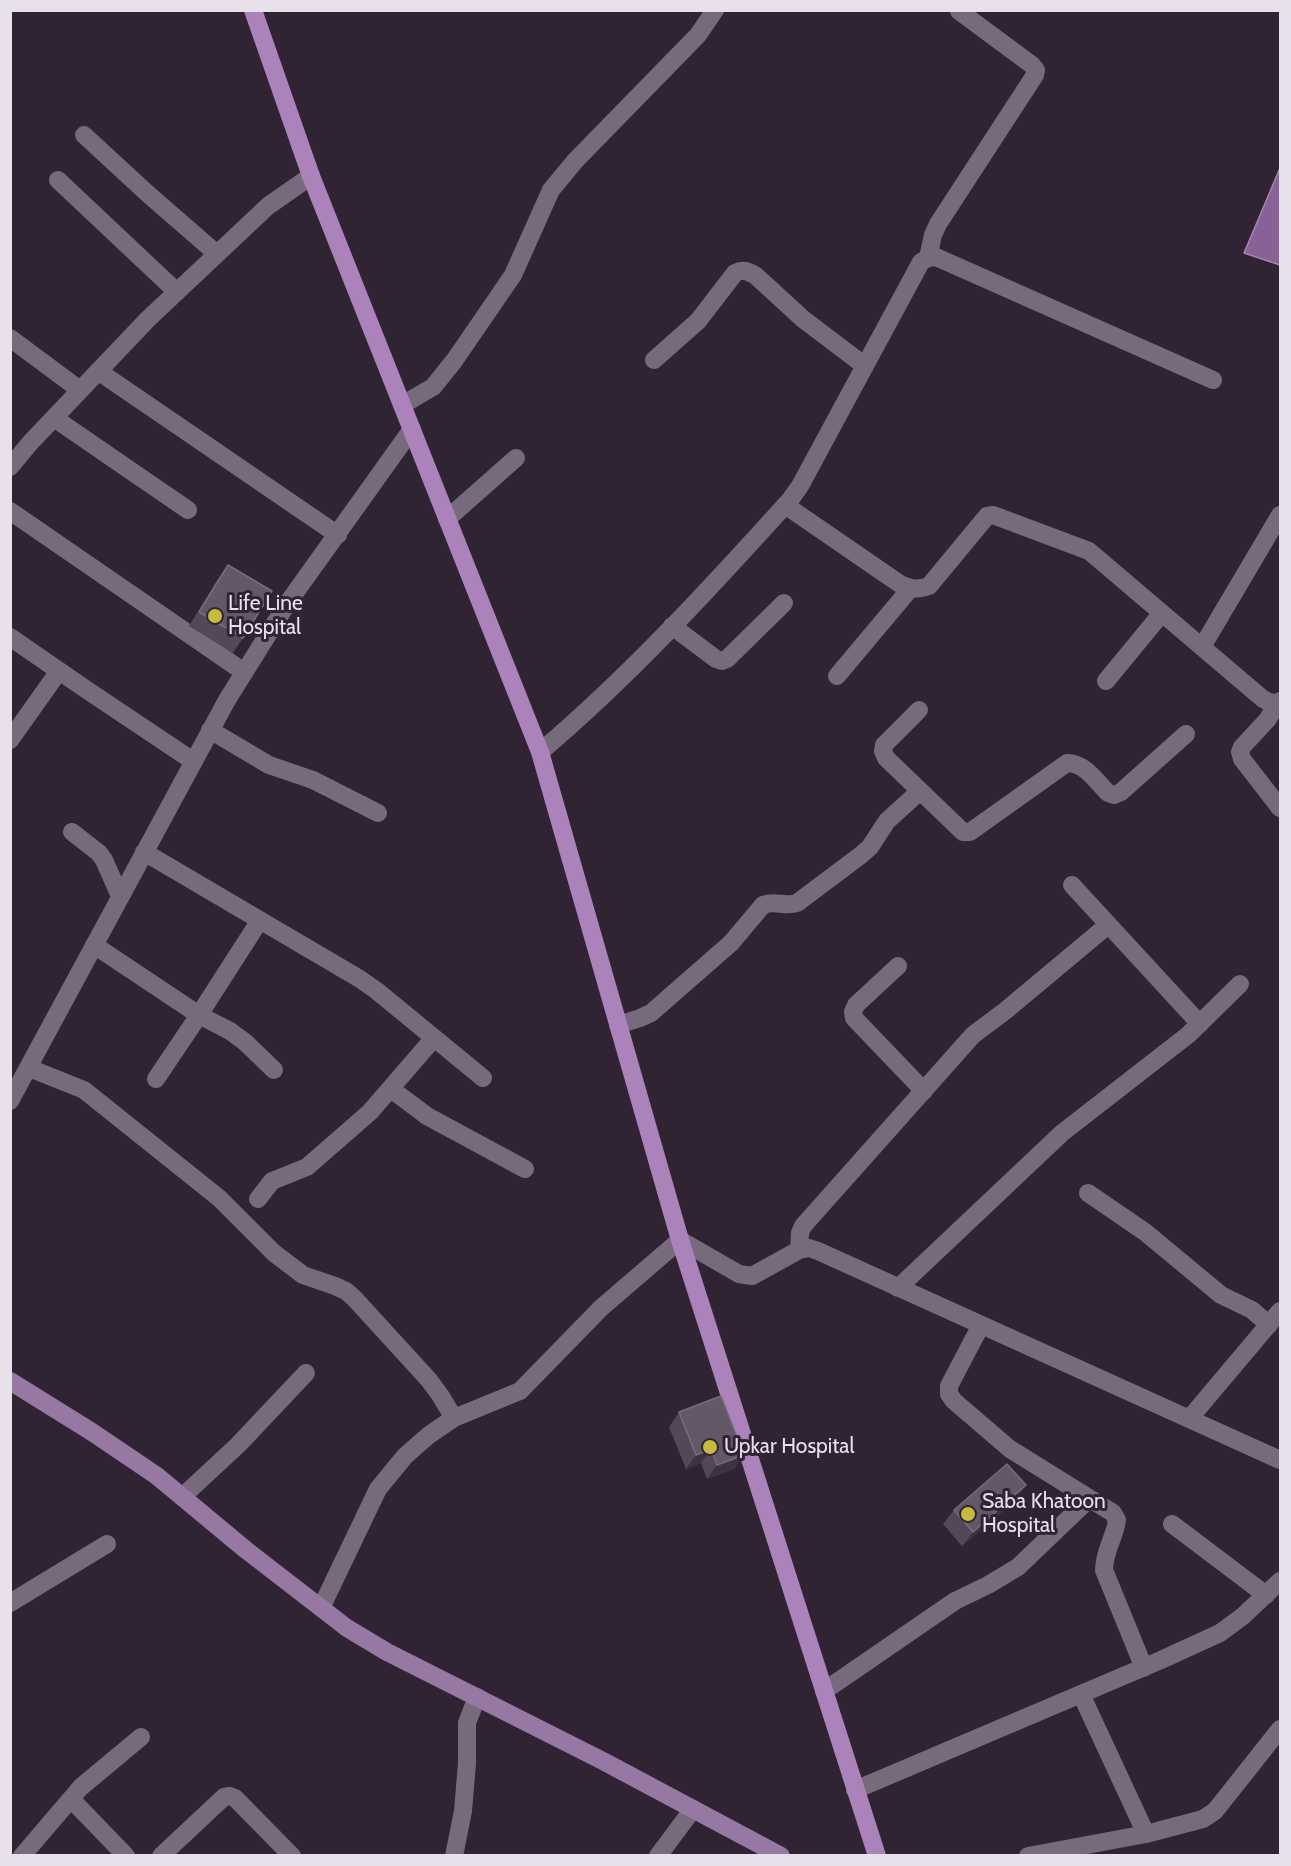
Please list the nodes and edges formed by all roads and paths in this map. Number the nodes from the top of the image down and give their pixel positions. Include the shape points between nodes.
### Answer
1 (253, 10) edge
2 (715, 10) edge
3 (959, 11) edge
4 (84, 135) dead end
5 (311, 176) junction
6 (58, 180) dead end
7 (218, 254) junction
8 (928, 258) junction
9 (177, 292) junction
10 (10, 338) edge
11 (654, 360) dead end
12 (865, 366) junction
13 (98, 371) junction
14 (1213, 380) dead end
15 (80, 390) junction
16 (402, 405) junction
17 (54, 418) junction
18 (412, 429) junction
19 (14, 457) edge
20 (516, 458) dead end
21 (785, 505) junction
22 (188, 510) dead end
23 (10, 511) edge
24 (1281, 515) edge
25 (447, 519) junction
26 (338, 534) junction
27 (910, 589) junction
28 (784, 603) dead end
29 (1162, 613) junction
30 (672, 626) junction
31 (10, 637) edge
32 (1202, 647) junction
33 (59, 671) junction
34 (244, 672) junction
35 (837, 676) dead end
36 (1106, 681) dead end
37 (1279, 702) edge
38 (919, 710) dead end
39 (210, 730) junction
40 (1186, 734) dead end
41 (10, 740) edge
42 (540, 752) junction
43 (193, 761) junction
44 (920, 791) junction
45 (1281, 808) edge
46 (378, 813) dead end
47 (72, 832) dead end
48 (144, 852) junction
49 (1072, 885) dead end
50 (120, 896) junction
51 (260, 920) junction
52 (1108, 925) junction
53 (94, 945) junction
54 (897, 966) dead end
55 (1240, 984) dead end
56 (199, 1015) junction
57 (1200, 1024) junction
58 (618, 1025) junction
59 (434, 1038) junction
60 (29, 1068) junction
61 (274, 1070) dead end
62 (483, 1078) dead end
63 (156, 1079) dead end
64 (391, 1089) junction
65 (924, 1090) junction
66 (10, 1101) edge
67 (525, 1169) dead end
68 (1088, 1193) dead end
69 (258, 1200) dead end
70 (680, 1240) junction
71 (799, 1250) junction
72 (898, 1288) junction
73 (1275, 1318) edge
74 (981, 1325) junction
75 (306, 1373) dead end
76 (10, 1381) edge
77 (454, 1418) junction
78 (1189, 1419) junction
79 (1281, 1460) edge
80 (182, 1497) junction
81 (1089, 1499) junction
82 (1172, 1524) dead end
83 (107, 1544) dead end
84 (1281, 1581) edge
85 (1266, 1595) junction
86 (10, 1603) edge
87 (321, 1608) junction
88 (1144, 1668) junction
89 (824, 1691) junction
90 (1081, 1694) junction
91 (477, 1697) junction
92 (1281, 1729) edge
93 (141, 1737) dead end
94 (855, 1790) junction
95 (71, 1799) junction
96 (693, 1809) junction
97 (1146, 1834) junction
98 (22, 1856) edge
99 (126, 1856) edge
100 (161, 1856) edge
101 (292, 1856) edge
102 (454, 1856) edge
103 (658, 1856) edge
104 (781, 1856) edge
105 (877, 1856) edge
106 (1028, 1856) edge

1 - 5 highway
2 - 16 street via 698,35 574,161 551,190 513,274 454,361 433,387
3 - 8 street via 1036,70 938,224
4 - 7 street
5 - 7 street via 268,206
5 - 16 highway
6 - 9 street
7 - 9 street
8 - 12 street via 921,262
8 - 14 street via 936,257
9 - 13 street
10 - 15 street
11 - 12 street via 691,328 741,270 755,275 803,319
12 - 21 street via 800,486
13 - 15 street
13 - 26 street
15 - 17 street
16 - 18 highway
17 - 19 street
17 - 22 street
18 - 25 highway
18 - 26 street
20 - 25 street
21 - 27 street
21 - 30 street
23 - 34 street
24 - 32 street
25 - 42 highway
26 - 34 street
27 - 29 street via 929,585 987,516 993,515 1089,551
27 - 35 street
28 - 30 street via 722,661
29 - 32 street
29 - 36 street
30 - 42 street via 582,717
31 - 33 street
32 - 37 street via 1263,699
33 - 41 street
33 - 43 street
34 - 39 street
37 - 45 street via 1240,752
38 - 44 street via 884,746 884,751 886,758
39 - 43 street
39 - 46 street via 269,765 313,780
40 - 44 street via 1121,792 1108,793 1082,766 1068,763 970,832 958,830
42 - 58 highway
43 - 48 street
44 - 58 street via 887,821 861,855 797,903 763,905 731,943 651,1012
47 - 50 street via 99,853
48 - 50 street
48 - 51 street
49 - 52 street
50 - 53 street
51 - 56 street
51 - 59 street via 360,979
52 - 57 street
52 - 65 street via 981,1028
53 - 56 street
53 - 60 street
54 - 65 street via 856,1005 854,1018
55 - 57 street
56 - 61 street via 230,1031
56 - 63 street
57 - 72 street via 1062,1133
58 - 70 highway
59 - 62 street
59 - 64 street
60 - 66 street
60 - 77 street via 84,1090 219,1198 274,1253 303,1275 346,1291 429,1380
64 - 67 street via 427,1116
64 - 69 street via 308,1167 272,1181
65 - 71 street via 803,1226
68 - 73 street via 1145,1232 1221,1295
70 - 71 street via 739,1274 752,1276
70 - 77 street via 601,1308 520,1391
70 - 89 highway
71 - 72 street via 818,1251
72 - 74 street
73 - 78 street
74 - 78 street
74 - 81 street via 948,1394 1010,1449
75 - 80 street
76 - 80 main road via 92,1432
77 - 87 street via 405,1456 378,1489
78 - 79 street
80 - 87 main road
81 - 88 street via 1113,1513 1117,1520 1104,1557 1104,1570
81 - 89 street via 1018,1567 955,1601
82 - 85 street
83 - 86 street
84 - 85 street
85 - 88 street via 1220,1633
87 - 91 main road via 387,1652
88 - 90 street
89 - 94 highway
90 - 94 street
90 - 97 street
91 - 96 main road
91 - 102 street via 467,1723 463,1811
92 - 97 street via 1215,1811 1203,1819
93 - 95 street
94 - 105 highway
95 - 98 street
95 - 99 street
96 - 103 street
96 - 104 main road
97 - 106 street
100 - 101 street via 224,1797 230,1796

